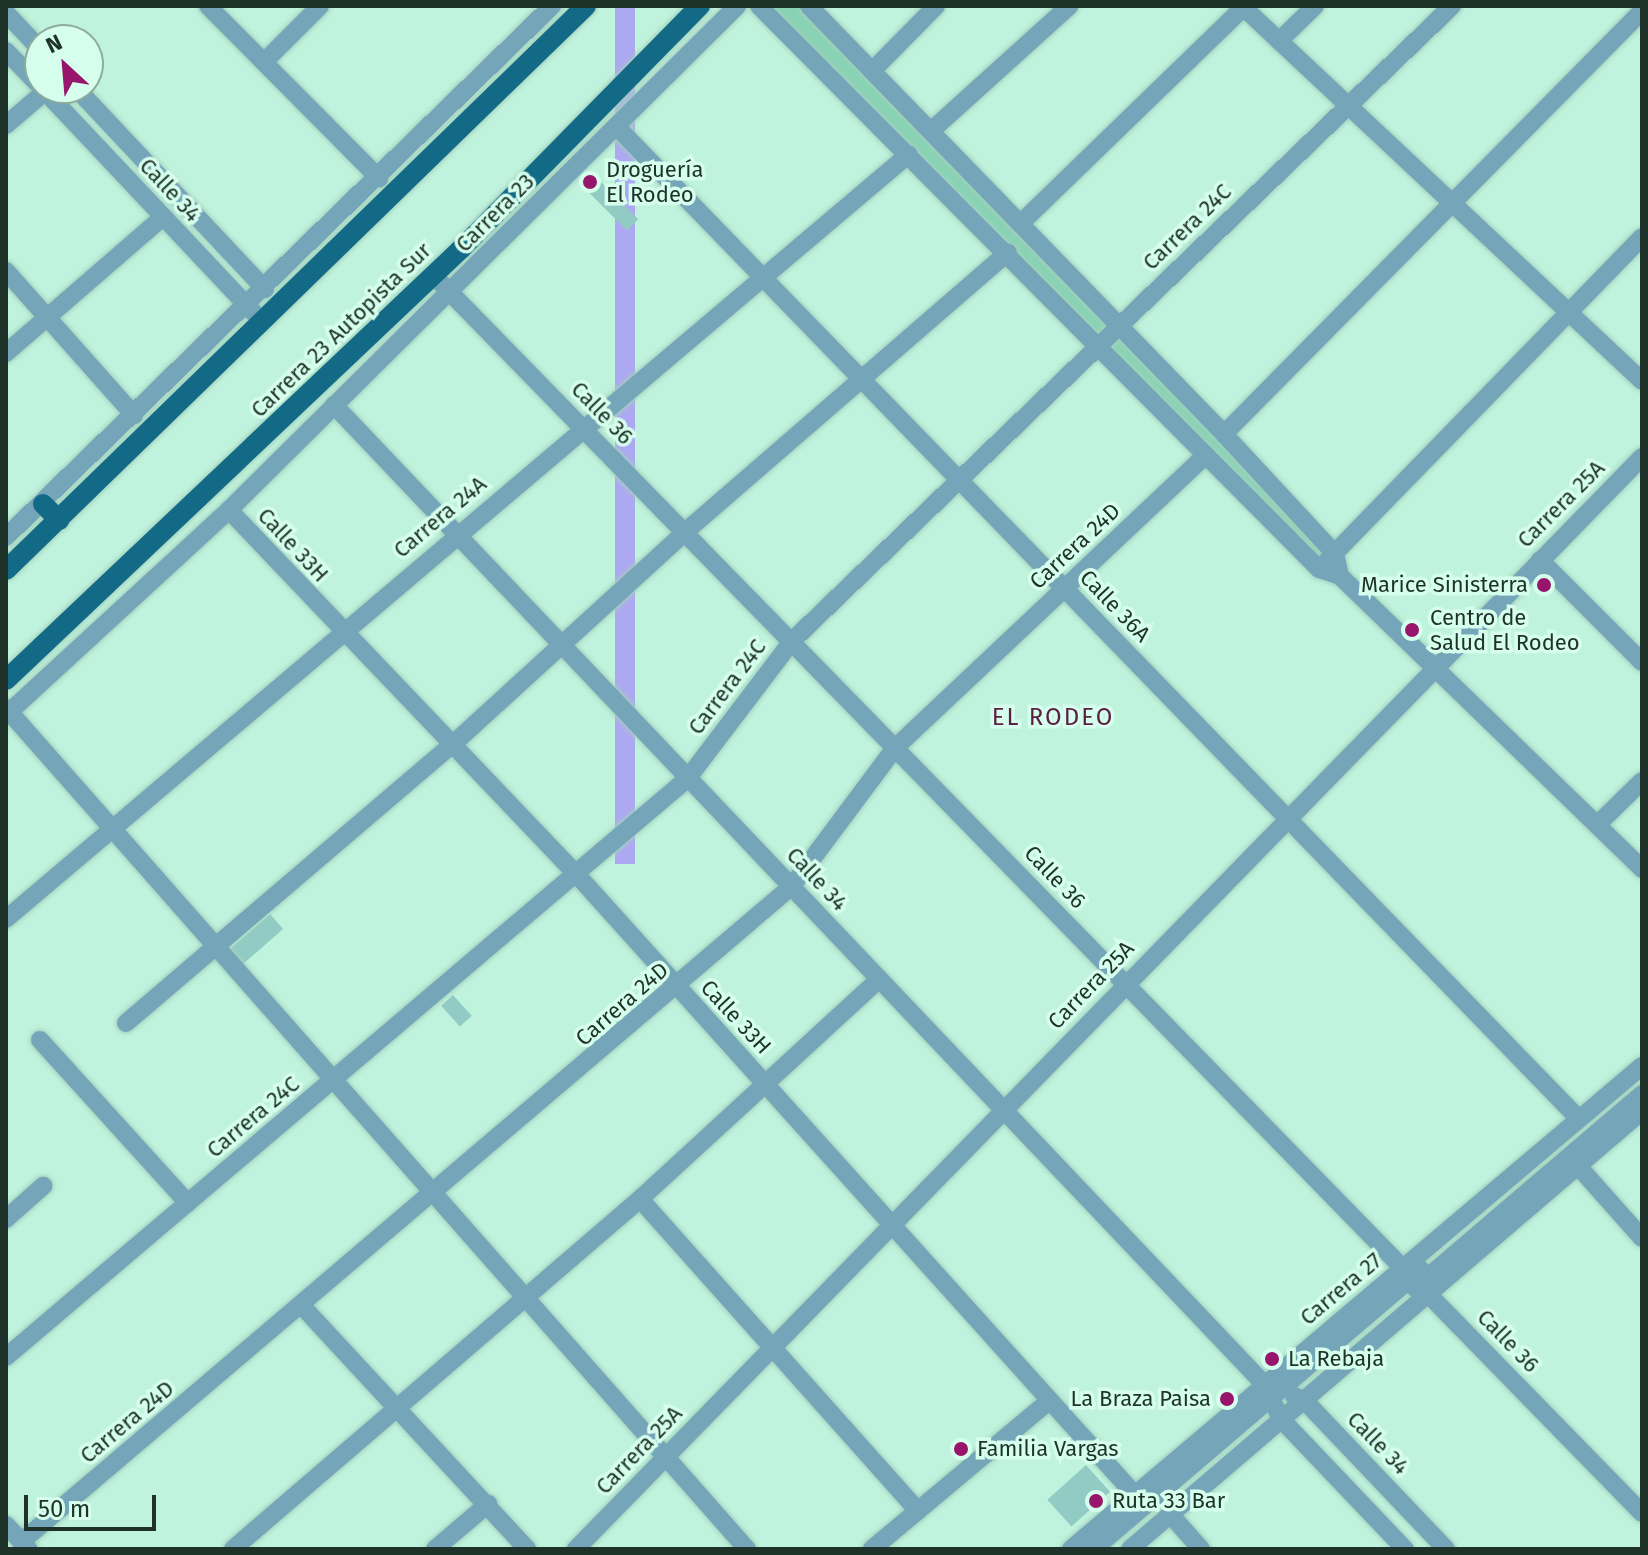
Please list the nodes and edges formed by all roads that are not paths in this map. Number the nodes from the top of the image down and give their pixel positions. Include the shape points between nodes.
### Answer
1 (208, 6) edge
2 (320, 6) edge
3 (552, 6) edge
4 (586, 6) edge
5 (700, 6) edge
6 (737, 6) edge
7 (759, 6) edge
8 (809, 6) edge
9 (936, 6) edge
10 (1069, 6) edge
11 (1315, 6) edge
12 (1452, 6) edge
13 (1243, 7) edge
14 (1642, 11) edge
15 (6, 13) edge
16 (24, 32) edge
17 (1279, 41) junction
18 (6, 51) edge
19 (264, 62) junction
20 (24, 69) edge
21 (872, 71) junction
22 (28, 104) edge
23 (59, 104) edge
24 (91, 104) edge
25 (1348, 105) junction
26 (6, 125) edge
27 (616, 126) junction
28 (932, 130) junction
29 (909, 154) junction
30 (379, 178) junction
31 (1451, 202) junction
32 (163, 217) junction
33 (1022, 222) junction
34 (1642, 237) edge
35 (1008, 252) junction
36 (6, 271) edge
37 (433, 275) junction
38 (763, 278) junction
39 (265, 289) junction
40 (450, 292) junction
41 (247, 306) junction
42 (1570, 314) junction
43 (48, 316) junction
44 (265, 324) junction
45 (1121, 324) junction
46 (1098, 346) junction
47 (6, 353) edge
48 (861, 379) junction
49 (1642, 381) edge
50 (334, 405) junction
51 (134, 415) junction
52 (584, 429) junction
53 (1224, 434) junction
54 (1206, 455) junction
55 (1639, 466) edge
56 (959, 480) junction
57 (43, 504) junction
58 (229, 510) junction
59 (59, 520) junction
60 (685, 532) junction
61 (455, 533) junction
62 (6, 537) edge
63 (1335, 554) junction
64 (1540, 560) junction
65 (1319, 569) junction
66 (6, 570) edge
67 (1340, 576) junction
68 (1065, 590) junction
69 (343, 634) junction
70 (792, 641) junction
71 (561, 644) junction
72 (1642, 662) edge
73 (1433, 666) junction
74 (6, 680) edge
75 (7, 712) edge
76 (452, 745) junction
77 (895, 748) junction
78 (688, 778) junction
79 (1642, 781) edge
80 (1286, 818) junction
81 (1597, 825) junction
82 (114, 828) junction
83 (1642, 869) edge
84 (579, 877) junction
85 (792, 886) junction
86 (6, 919) edge
87 (217, 946) junction
88 (879, 979) junction
89 (1126, 983) junction
90 (677, 989) junction
91 (126, 1023) dead end
92 (40, 1040) dead end
93 (1642, 1066) edge
94 (335, 1080) junction
95 (1642, 1081) edge
96 (767, 1084) junction
97 (1642, 1094) edge
98 (1002, 1110) junction
99 (1642, 1111) edge
100 (1579, 1119) junction
101 (1578, 1166) junction
102 (43, 1186) dead end
103 (436, 1195) junction
104 (640, 1199) junction
105 (188, 1203) junction
106 (6, 1219) edge
107 (889, 1227) junction
108 (1642, 1238) edge
109 (1416, 1281) junction
110 (526, 1297) junction
111 (303, 1307) junction
112 (775, 1345) junction
113 (6, 1357) edge
114 (1281, 1399) junction
115 (1049, 1401) junction
116 (396, 1409) junction
117 (666, 1457) junction
118 (1135, 1495) junction
119 (488, 1504) junction
120 (918, 1511) junction
121 (1642, 1513) edge
122 (1170, 1514) junction
123 (6, 1525) edge
124 (25, 1545) edge
125 (233, 1549) edge
126 (435, 1549) edge
127 (527, 1549) edge
128 (576, 1549) edge
129 (747, 1549) edge
130 (872, 1549) edge
131 (1071, 1549) edge
132 (1094, 1549) edge
133 (1108, 1549) edge
134 (1130, 1549) edge
135 (1201, 1549) edge
136 (1405, 1549) edge
137 (1446, 1549) edge

1 - 19 street
2 - 19 street
3 - 30 street
4 - 44 main road
5 - 37 main road, Carrera 23 Autopista Sur
6 - 27 street, Carrera 23
7 - 29 street
8 - 21 street
9 - 21 street
10 - 28 street
11 - 17 street
12 - 25 street, Carrera 24C
13 - 17 street
13 - 33 street
14 - 31 street
15 - 16 street
17 - 25 street
18 - 20 street, Calle 34
19 - 30 street
21 - 28 street
22 - 26 street
23 - 32 street, Calle 34
24 - 39 street, Calle 34
25 - 31 street
25 - 45 street, Carrera 24C
27 - 38 street, Calle 36A
27 - 40 street, Carrera 23
28 - 33 street
29 - 35 street
29 - 38 street, Carrera 24A
30 - 39 street
31 - 42 street
31 - 53 street
32 - 41 street, Calle 34
32 - 43 street
33 - 45 street
34 - 42 street
35 - 46 street
35 - 48 street
36 - 43 street
37 - 40 street, Calle 36
37 - 74 main road, Carrera 23 Autopista Sur
38 - 48 street, Calle 36A
38 - 52 street, Carrera 24A
39 - 41 street
40 - 50 street, Carrera 23
40 - 52 street, Calle 36
41 - 44 street, Calle 34
41 - 51 street
42 - 49 street
42 - 63 street
43 - 47 street
43 - 51 street
44 - 59 main road
45 - 46 street, Carrera 24C
45 - 53 street
46 - 54 street
46 - 56 street, Carrera 24C
48 - 56 street, Calle 36A
48 - 60 street
50 - 58 street, Carrera 23
50 - 61 street, Calle 34
51 - 57 street
52 - 60 street, Calle 36
52 - 61 street, Carrera 24A
53 - 63 street
54 - 65 street
54 - 68 street, Carrera 24D
55 - 64 street, Carrera 25A
56 - 68 street, Calle 36A
56 - 70 street, Carrera 24C
57 - 59 main road
57 - 62 street
58 - 69 street, Calle 33H
58 - 75 street, Carrera 23
59 - 66 main road
60 - 70 street, Calle 36
60 - 71 street
61 - 69 street, Carrera 24A
61 - 71 street, Calle 34
63 - 65 street
63 - 67 street
64 - 72 street
64 - 73 street, Carrera 25A
65 - 67 street
67 - 73 street
68 - 77 street, Carrera 24D
68 - 80 street, Calle 36A
69 - 76 street, Calle 33H
69 - 82 street, Carrera 24A
70 - 77 street, Calle 36
70 - 78 street, Carrera 24C
71 - 76 street
71 - 78 street, Calle 34
73 - 80 street, Carrera 25A
73 - 81 street
75 - 82 street
76 - 84 street, Calle 33H
76 - 87 street
77 - 85 street, Carrera 24D
77 - 89 street, Calle 36
78 - 84 street, Carrera 24C
78 - 85 street, Calle 34
79 - 81 street
80 - 89 street, Carrera 25A
80 - 100 street, Calle 36A
81 - 83 street
82 - 86 street, Carrera 24A
82 - 87 street
84 - 90 street, Calle 33H
84 - 94 street, Carrera 24C
85 - 88 street, Calle 34
85 - 90 street, Carrera 24D
87 - 91 street
87 - 94 street
88 - 96 street
88 - 98 street, Calle 34
89 - 98 street, Carrera 25A
89 - 109 street, Calle 36
90 - 96 street, Calle 33H
90 - 103 street, Carrera 24D
92 - 105 street
93 - 100 street, Carrera 27
94 - 103 street
94 - 105 street, Carrera 24C
95 - 109 street
96 - 104 street
96 - 107 street, Calle 33H
97 - 109 street
98 - 107 street, Carrera 25A
98 - 114 street, Calle 34
99 - 101 street, Carrera 27
100 - 109 street, Carrera 27
101 - 108 street
101 - 109 street, Carrera 27
102 - 106 street
103 - 110 street
103 - 111 street, Carrera 24D
104 - 110 street
104 - 112 street
105 - 113 street, Carrera 24C
107 - 112 street, Carrera 25A
107 - 115 street, Calle 33H
109 - 114 street, Carrera 27
109 - 114 street, Carrera 27
109 - 121 street, Calle 36
110 - 116 street
110 - 117 street
111 - 116 street
111 - 124 street, Carrera 24D
112 - 117 street, Carrera 25A
112 - 120 street
114 - 118 street, Carrera 27
114 - 122 street, Carrera 27
114 - 132 street
114 - 133 street
114 - 136 street, Calle 34
114 - 137 street, Calle 34
115 - 118 street, Calle 33H
115 - 120 street
116 - 119 street
116 - 125 street
117 - 128 street, Carrera 25A
117 - 129 street
118 - 131 street, Carrera 27
119 - 126 street
119 - 127 street
120 - 130 street
122 - 134 street, Carrera 27
122 - 135 street
123 - 124 street

